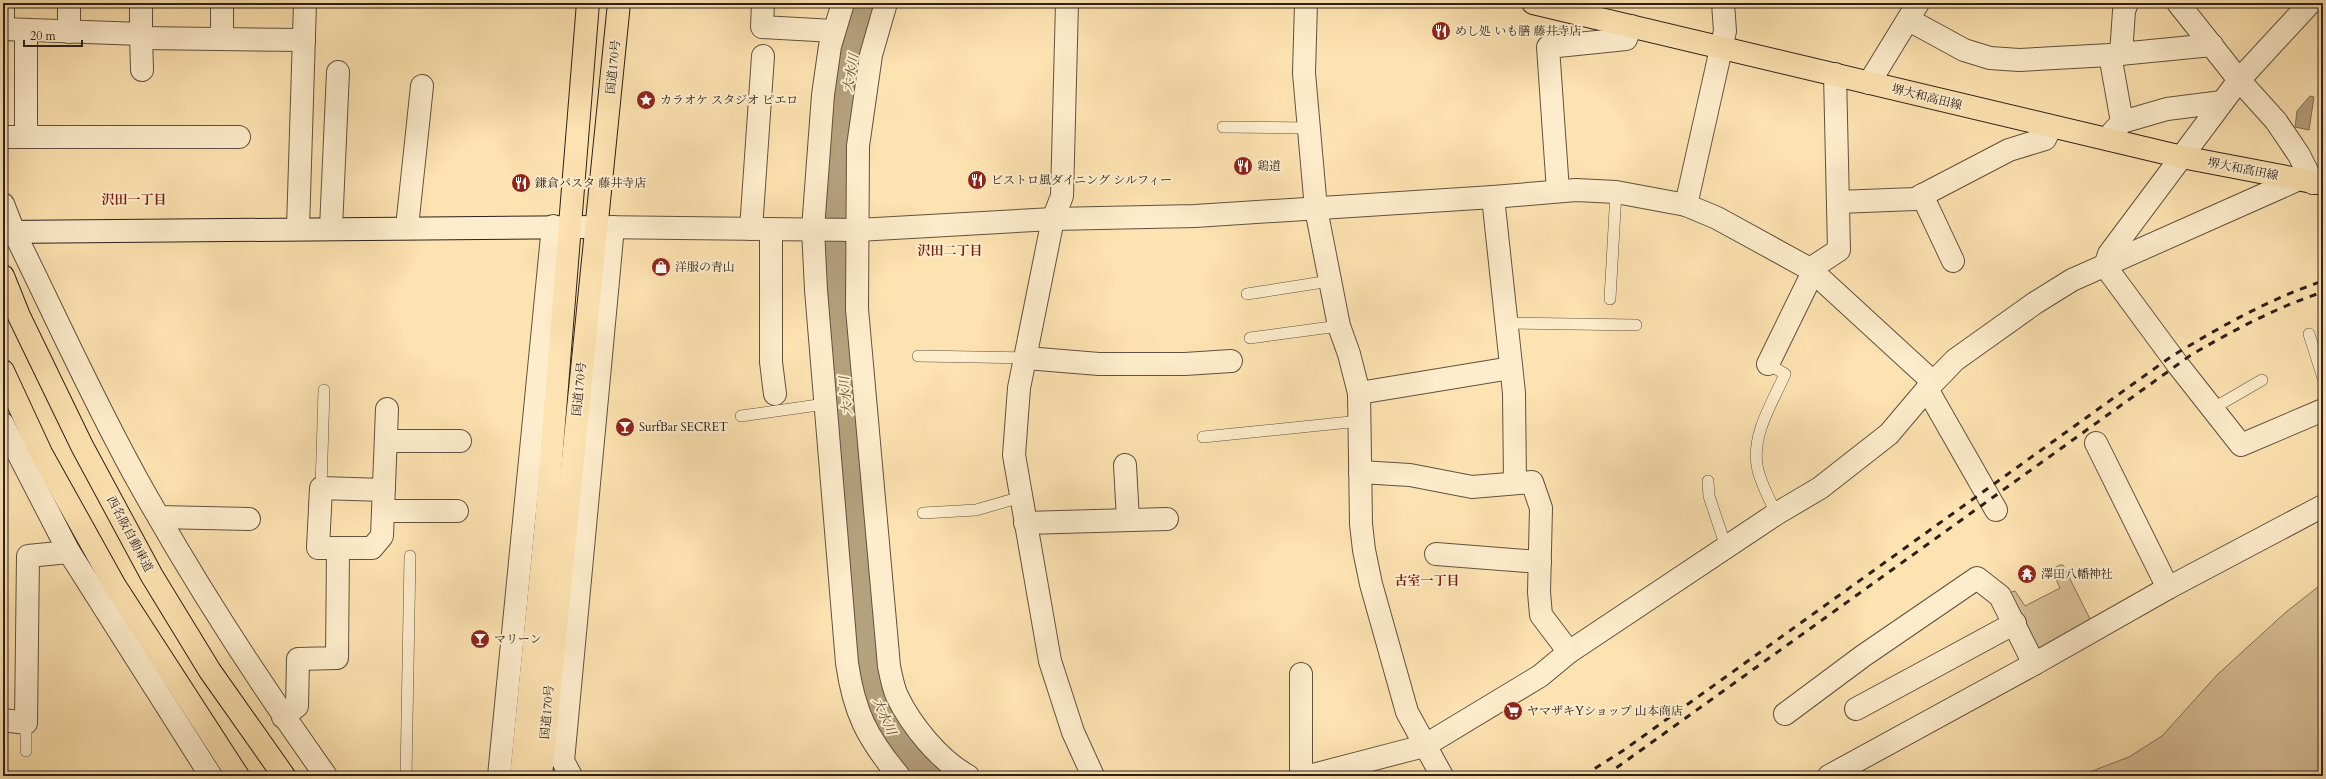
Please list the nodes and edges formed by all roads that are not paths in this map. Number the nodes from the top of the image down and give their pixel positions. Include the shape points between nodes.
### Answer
1 (3, 3) edge
2 (69, 3) edge
3 (141, 3) edge
4 (222, 3) edge
5 (305, 3) edge
6 (588, 3) edge
7 (619, 3) edge
8 (763, 3) edge
9 (843, 3) edge
10 (886, 3) edge
11 (1067, 3) edge
12 (1306, 3) edge
13 (1533, 3) edge
14 (1723, 3) edge
15 (2127, 3) edge
16 (2178, 3) edge
17 (2310, 3) edge
18 (1914, 12) edge
19 (1631, 26) junction
20 (3, 29) edge
21 (26, 30) junction
22 (834, 31) junction
23 (69, 32) junction
24 (141, 36) junction
25 (222, 39) junction
26 (304, 40) junction
27 (2212, 45) junction
28 (1721, 47) junction
29 (2115, 55) junction
30 (763, 56) dead end
31 (142, 70) dead end
32 (338, 72) dead end
33 (1835, 74) junction
34 (2239, 80) junction
35 (1869, 83) junction
36 (422, 86) dead end
37 (2222, 102) junction
38 (2122, 122) junction
39 (1223, 127) dead end
40 (2051, 127) junction
41 (1309, 128) junction
42 (3, 137) edge
43 (26, 137) junction
44 (239, 138) dead end
45 (2106, 139) junction
46 (2182, 157) junction
47 (2311, 182) edge
48 (1558, 191) junction
49 (1616, 192) junction
50 (1922, 195) junction
51 (1493, 197) junction
52 (1838, 202) junction
53 (3, 204) edge
54 (1686, 205) junction
55 (1316, 209) junction
56 (1053, 219) junction
57 (561, 226) junction
58 (407, 227) junction
59 (605, 227) junction
60 (298, 228) junction
61 (331, 228) junction
62 (761, 229) junction
63 (816, 230) junction
64 (853, 230) junction
65 (8, 232) edge
66 (1953, 261) dead end
67 (2105, 266) junction
68 (1812, 271) junction
69 (3, 276) edge
70 (1330, 281) junction
71 (1247, 294) dead end
72 (1610, 299) dead end
73 (1507, 323) junction
74 (1636, 325) dead end
75 (1338, 326) junction
76 (2309, 334) dead end
77 (1250, 338) dead end
78 (918, 356) dead end
79 (1026, 358) junction
80 (1231, 361) dead end
81 (1768, 364) joint
82 (1511, 368) junction
83 (3, 372) edge
84 (2323, 378) edge
85 (2262, 380) dead end
86 (1930, 386) junction
87 (324, 390) dead end
88 (1359, 393) junction
89 (775, 394) dead end
90 (825, 404) junction
91 (2212, 408) junction
92 (387, 409) dead end
93 (2323, 410) edge
94 (741, 416) dead end
95 (1360, 421) junction
96 (3, 424) edge
97 (1203, 437) dead end
98 (386, 441) junction
99 (460, 441) dead end
100 (2096, 443) dead end
101 (1126, 465) dead end
102 (1360, 472) junction
103 (1708, 481) dead end
104 (1515, 483) junction
105 (321, 488) junction
106 (1021, 497) junction
107 (383, 500) junction
108 (2323, 506) edge
109 (1996, 510) dead end
110 (457, 511) dead end
111 (923, 513) dead end
112 (1776, 514) junction
113 (159, 517) junction
114 (249, 519) dead end
115 (1167, 519) dead end
116 (1128, 520) junction
117 (555, 522) junction
118 (1026, 523) junction
119 (1726, 547) junction
120 (338, 549) junction
121 (69, 552) junction
122 (1436, 554) dead end
123 (410, 556) dead end
124 (1540, 562) junction
125 (2168, 588) junction
126 (2015, 623) junction
127 (1569, 652) junction
128 (2034, 664) junction
129 (1301, 674) dead end
130 (1856, 709) dead end
131 (1785, 714) dead end
132 (283, 717) junction
133 (3, 720) edge
134 (26, 723) junction
135 (1424, 746) junction
136 (26, 751) dead end
137 (211, 776) edge
138 (238, 776) edge
139 (284, 776) edge
140 (326, 776) edge
141 (406, 776) edge
142 (499, 776) edge
143 (522, 776) edge
144 (541, 776) edge
145 (571, 776) edge
146 (899, 776) edge
147 (968, 776) edge
148 (1093, 776) edge
149 (1301, 776) edge
150 (1309, 776) edge
151 (1442, 776) edge
152 (1829, 776) edge

1 - 20 street
2 - 23 street
3 - 24 street
4 - 25 street
5 - 26 street
6 - 57 main road, 国道170号
7 - 59 main road, 国道170号
8 - 22 street via 762,28
9 - 22 street
10 - 64 street via 871,55 863,101
11 - 56 street via 1062,196
12 - 41 street via 1304,74
13 - 19 main road, 堺大和高田線
14 - 28 street via 1725,31
15 - 29 street
16 - 27 street
17 - 34 street
18 - 29 street via 1964,50 1990,58 2019,60
18 - 35 street
19 - 28 main road, 堺大和高田線
19 - 48 street via 1626,39 1548,47
20 - 21 street
21 - 23 street
21 - 43 street
22 - 63 street via 823,95
23 - 24 street
24 - 25 street
24 - 31 street
25 - 26 street
26 - 60 street
27 - 29 street
27 - 34 street
28 - 33 main road, 堺大和高田線
28 - 54 street
29 - 38 street
30 - 62 street
32 - 61 street
33 - 35 main road, 堺大和高田線
33 - 52 street
34 - 37 street
34 - 47 street via 2276,121 2299,156
35 - 40 main road, 堺大和高田線
36 - 58 street
37 - 38 street via 2167,108
37 - 46 street
38 - 45 street
39 - 41 lane
40 - 45 main road, 堺大和高田線
40 - 50 street via 2045,139 2009,150
41 - 55 street
42 - 43 street
43 - 44 street
45 - 46 main road, 堺大和高田線
46 - 47 main road, 堺大和高田線
46 - 67 street via 2109,254
47 - 67 street
48 - 49 street
48 - 51 street
49 - 54 street
49 - 72 lane
50 - 52 street via 1916,199
50 - 66 street
51 - 55 street
51 - 73 street
52 - 68 street via 1839,250
53 - 65 street
54 - 68 street via 1717,218
55 - 56 street via 1195,216
55 - 70 street
56 - 64 street
56 - 79 street
57 - 58 street
57 - 59 street
57 - 117 main road, 国道170号
57 - 142 street
58 - 61 street
59 - 62 street
59 - 117 main road, 国道170号
59 - 145 street via 563,761
60 - 61 street
60 - 65 street
62 - 63 street
62 - 89 street
63 - 64 street
63 - 90 street
64 - 147 street via 857,308 889,666 896,695 911,719 939,753
65 - 113 street
67 - 86 street via 2072,280 2035,303 1955,360
67 - 91 street
68 - 81 street
68 - 86 street
69 - 139 main road, 西名阪自動車道 via 82,446 152,576 210,671
70 - 71 lane
70 - 75 street
73 - 74 lane
73 - 82 street
75 - 77 lane
75 - 88 street via 1349,354
76 - 84 lane
78 - 79 lane
79 - 80 street via 1099,364
79 - 106 street via 1019,388 1014,456
81 - 112 lane via 1785,374 1758,434 1756,452 1757,466
82 - 88 street
82 - 104 street
83 - 138 main road via 41,453 115,586
85 - 91 lane
86 - 109 street
86 - 112 street via 1889,434 1820,488
87 - 105 lane
88 - 95 street
90 - 94 lane
90 - 146 street via 847,663 852,693 861,720 876,748
91 - 93 street via 2241,445
92 - 98 street
95 - 97 lane
95 - 102 street
96 - 121 street
98 - 99 street
98 - 107 street
100 - 125 street
101 - 116 street
102 - 104 street via 1410,475 1472,487
102 - 135 street via 1361,524 1371,584 1407,712
103 - 119 lane via 1708,496
104 - 124 street via 1532,482 1541,508
105 - 107 street
105 - 120 street via 318,548
106 - 111 lane via 976,510
106 - 118 street
107 - 110 street
107 - 120 street via 382,536 372,548
108 - 125 street
112 - 119 street
113 - 114 street
113 - 132 street via 194,579
115 - 116 street
116 - 118 street
117 - 143 main road, 国道170号
117 - 144 main road, 国道170号
118 - 148 street via 1050,661 1073,732
119 - 127 street
120 - 132 street via 337,658 298,659 297,706
121 - 134 street via 28,556
121 - 137 street
122 - 124 street
123 - 141 lane
124 - 127 street via 1541,615
125 - 128 street
126 - 128 street
126 - 130 street
126 - 131 street via 2000,596 1977,578 1863,656
127 - 135 street via 1540,676
128 - 152 street
129 - 149 street
132 - 140 street
133 - 134 street
134 - 136 lane
135 - 150 street
135 - 151 street

